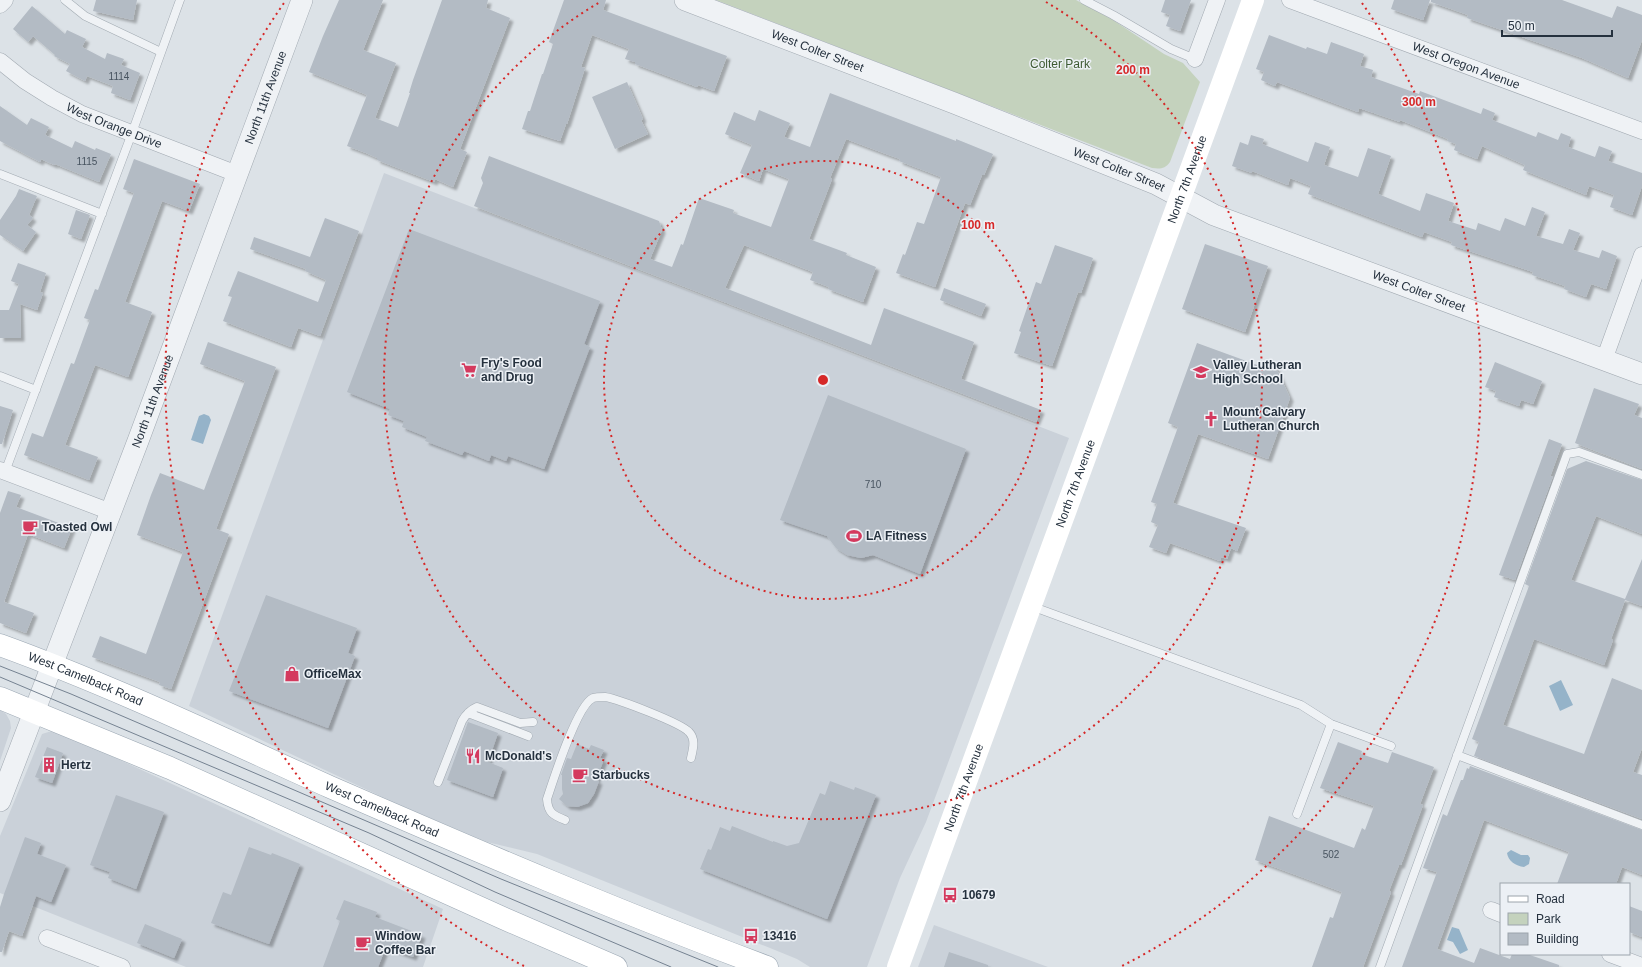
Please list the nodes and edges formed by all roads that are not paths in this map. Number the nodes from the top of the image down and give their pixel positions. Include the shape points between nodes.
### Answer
1 (5, 0) edge
2 (65, 0) edge
3 (180, 0) edge
4 (302, 0) edge
5 (685, 0) edge
6 (1084, 0) edge
7 (1217, 0) edge
8 (1253, 0) edge
9 (1290, 0) edge
10 (0, 5) edge
11 (160, 52) junction
12 (1196, 59) joint
13 (0, 61) edge
14 (1642, 131) edge
15 (132, 133) junction
16 (0, 174) edge
17 (238, 174) junction
18 (1181, 197) junction
19 (102, 214) junction
20 (1642, 255) edge
21 (1604, 360) junction
22 (1642, 374) edge
23 (0, 376) edge
24 (36, 390) junction
25 (3, 470) edge
26 (1642, 475) edge
27 (111, 512) junction
28 (1030, 606) junction
29 (0, 645) edge
30 (53, 665) junction
31 (0, 698) edge
32 (34, 711) junction
33 (468, 713) junction
34 (533, 722) dead end
35 (1331, 724) junction
36 (528, 736) dead end
37 (1391, 746) dead end
38 (1457, 756) junction
39 (692, 758) dead end
40 (438, 782) dead end
41 (0, 801) edge
42 (1297, 814) dead end
43 (565, 820) dead end
44 (1642, 824) edge
45 (47, 938) dead end
46 (1613, 955) edge
47 (101, 963) edge
48 (1642, 966) edge
49 (122, 967) edge
50 (616, 967) edge
51 (767, 967) edge
52 (898, 967) edge
53 (1380, 967) edge

1 - 10 street
2 - 11 lane via 86,16
3 - 11 lane
4 - 17 street, North 11th Avenue
5 - 18 street, West Colter Street via 961,106 1156,184
6 - 12 lane via 1171,50
7 - 12 street
8 - 18 main road, North 7th Avenue
9 - 14 street, West Oregon Avenue
11 - 15 lane
13 - 15 street, West Orange Drive via 52,98 82,114
15 - 17 street, West Orange Drive
15 - 19 lane
16 - 19 lane
17 - 27 street, North 11th Avenue
18 - 21 street, West Colter Street via 1214,215
18 - 28 main road, North 7th Avenue
19 - 24 lane
20 - 21 street
21 - 22 street, West Colter Street
23 - 24 lane
24 - 25 lane
25 - 27 street
26 - 38 lane via 1579,452 1567,454
27 - 30 street, North 11th Avenue
28 - 35 lane via 1301,705
28 - 52 main road, North 7th Avenue
29 - 30 main road, West Camelback Road
30 - 32 street, North 11th Avenue
30 - 51 main road, West Camelback Road via 503,862 676,933
31 - 32 main road
32 - 41 street, North 11th Avenue
32 - 50 main road via 191,777
33 - 34 lane via 477,708 520,723
33 - 36 lane
33 - 40 lane via 462,720
35 - 37 lane
35 - 42 lane
38 - 44 lane
38 - 53 lane
39 - 43 lane via 694,742 689,732 678,725 616,700 593,698 584,706 577,720 547,800 548,809 555,816
45 - 47 street
46 - 48 street
47 - 49 street

